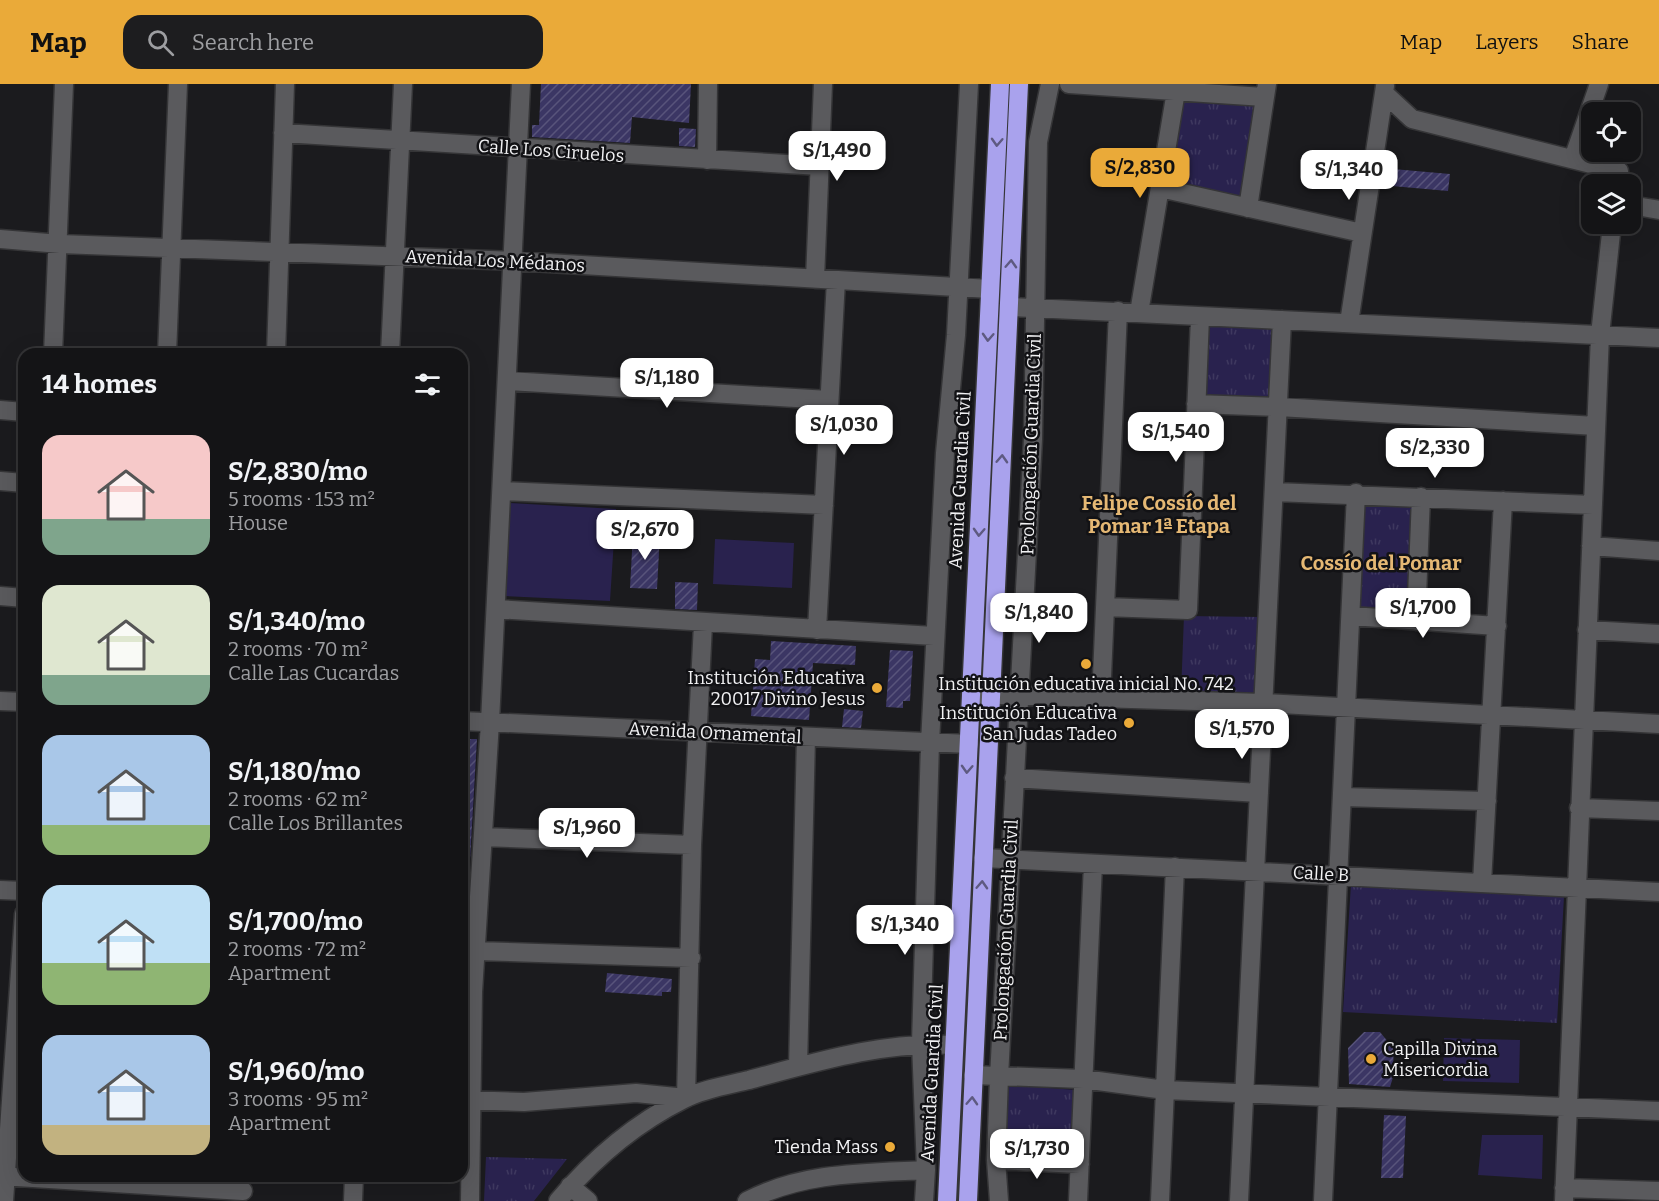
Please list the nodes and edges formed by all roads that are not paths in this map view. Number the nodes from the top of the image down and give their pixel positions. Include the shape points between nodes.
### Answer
1 (64, 84) edge
2 (178, 84) edge
3 (285, 84) edge
4 (403, 84) edge
5 (521, 84) edge
6 (708, 84) edge
7 (823, 84) edge
8 (969, 84) edge
9 (1000, 84) edge
10 (1019, 84) edge
11 (1050, 84) edge
12 (1070, 84) edge
13 (1599, 84) edge
14 (1384, 88) edge
15 (1176, 91) junction
16 (1265, 91) edge
17 (283, 134) junction
18 (400, 140) junction
19 (518, 150) junction
20 (1573, 159) junction
21 (707, 160) junction
22 (820, 166) junction
23 (1619, 174) edge
24 (1160, 188) junction
25 (1641, 207) edge
26 (1248, 208) junction
27 (1659, 210) edge
28 (1362, 234) junction
29 (1611, 234) edge
30 (0, 239) edge
31 (60, 244) junction
32 (171, 248) junction
33 (279, 251) junction
34 (393, 256) junction
35 (513, 261) junction
36 (815, 279) junction
37 (836, 280) junction
38 (959, 287) junction
39 (990, 289) junction
40 (1009, 307) junction
41 (1036, 309) junction
42 (1118, 311) junction
43 (1139, 313) junction
44 (1200, 316) junction
45 (1282, 320) junction
46 (1349, 323) junction
47 (1600, 335) junction
48 (1659, 338) edge
49 (53, 348) edge
50 (167, 348) edge
51 (276, 348) edge
52 (390, 348) edge
53 (508, 381) junction
54 (829, 400) junction
55 (1196, 404) junction
56 (1279, 407) junction
57 (0, 410) edge
58 (18, 412) edge
59 (1596, 426) junction
60 (0, 481) edge
61 (18, 482) edge
62 (502, 491) junction
63 (1275, 492) junction
64 (1356, 494) junction
65 (1421, 497) junction
66 (1503, 501) junction
67 (824, 505) junction
68 (1593, 505) junction
69 (1591, 546) junction
70 (1659, 551) edge
71 (0, 596) edge
72 (18, 598) edge
73 (1105, 607) junction
74 (496, 609) junction
75 (1351, 616) junction
76 (1416, 621) junction
77 (703, 624) junction
78 (1497, 626) junction
79 (817, 630) junction
80 (1587, 630) junction
81 (1659, 634) edge
82 (934, 636) junction
83 (971, 694) junction
84 (991, 695) junction
85 (1018, 696) junction
86 (1101, 699) junction
87 (0, 701) edge
88 (18, 702) edge
89 (1263, 703) junction
90 (1347, 708) junction
91 (1492, 716) junction
92 (468, 721) edge
93 (1583, 721) junction
94 (490, 722) junction
95 (1659, 724) edge
96 (696, 731) junction
97 (806, 737) junction
98 (930, 743) junction
99 (969, 744) junction
100 (1014, 778) junction
101 (1258, 793) junction
102 (1342, 796) junction
103 (1487, 801) junction
104 (1580, 808) junction
105 (1659, 812) edge
106 (483, 837) junction
107 (692, 845) junction
108 (983, 858) junction
109 (1009, 859) junction
110 (1093, 864) junction
111 (1175, 867) junction
112 (1255, 871) junction
113 (1338, 875) junction
114 (1482, 883) junction
115 (1576, 888) junction
116 (0, 890) edge
117 (18, 891) edge
118 (1659, 892) edge
119 (476, 951) junction
120 (691, 958) junction
121 (18, 996) edge
122 (921, 1043) junction
123 (954, 1045) junction
124 (798, 1066) junction
125 (12, 1071) edge
126 (974, 1075) junction
127 (999, 1077) junction
128 (1083, 1079) junction
129 (468, 1083) edge
130 (1165, 1090) junction
131 (1244, 1093) junction
132 (1328, 1097) junction
133 (686, 1098) junction
134 (468, 1100) edge
135 (1567, 1107) junction
136 (1659, 1111) edge
137 (468, 1134) edge
138 (996, 1160) junction
139 (1080, 1164) junction
140 (926, 1170) junction
141 (3, 1176) edge
142 (18, 1178) edge
143 (49, 1182) edge
144 (354, 1182) edge
145 (570, 1186) junction
146 (243, 1189) edge
147 (1659, 1191) edge
148 (132, 1193) edge
149 (1564, 1194) edge
150 (4, 1201) edge
151 (353, 1201) edge
152 (470, 1201) edge
153 (558, 1201) edge
154 (588, 1201) edge
155 (747, 1201) edge
156 (924, 1201) edge
157 (947, 1201) edge
158 (968, 1201) edge
159 (999, 1201) edge
160 (1078, 1201) edge
161 (1160, 1201) edge
162 (1239, 1201) edge
163 (1323, 1201) edge

1 - 31 street
2 - 32 street
3 - 17 street
4 - 18 street
5 - 19 street
6 - 21 street
7 - 22 street
8 - 38 street
9 -> 39 highway, Avenida Guardia Civil
40 -> 10 highway
11 - 41 street, Prolongación Guardia Civil via 1038,142
12 - 15 street
13 - 20 street
14 - 20 street via 1412,119
14 - 28 street
15 - 16 street
15 - 24 street
16 - 26 street
17 - 18 street, Calle Los Ciruelos
17 - 33 street
18 - 19 street, Calle Los Ciruelos
18 - 34 street
19 - 21 street, Calle Los Ciruelos
19 - 35 street
20 - 23 street
21 - 22 street, Calle Los Ciruelos
22 - 36 street
24 - 26 street
24 - 43 street
25 - 27 street
26 - 28 street
28 - 46 street
29 - 47 street
30 - 31 street, Avenida Los Médanos
31 - 32 street, Avenida Los Médanos
31 - 49 street
32 - 33 street, Avenida Los Médanos
32 - 50 street
33 - 34 street, Avenida Los Médanos
33 - 51 street
34 - 35 street, Avenida Los Médanos
34 - 52 street
35 - 36 street, Avenida Los Médanos
35 - 53 street
36 - 37 street, Avenida Los Médanos
37 - 38 street, Avenida Los Médanos
37 - 54 street
38 - 39 street, Avenida Los Médanos
38 - 82 street
39 -> 83 highway, Avenida Guardia Civil
40 - 41 street
84 -> 40 highway
41 - 42 street
41 - 85 street, Prolongación Guardia Civil via 1033,440
42 - 43 street
42 - 73 street
43 - 44 street
44 - 45 street
44 - 55 street
45 - 46 street
45 - 56 street
46 - 47 street
47 - 48 street
47 - 59 street
53 - 54 street
53 - 62 street
54 - 67 street
55 - 56 street
55 - 73 street via 1188,610
56 - 59 street
56 - 63 street
57 - 58 street
59 - 68 street
60 - 61 street
62 - 67 street
62 - 74 street
63 - 64 street
63 - 89 street
64 - 65 street
64 - 75 street
65 - 66 street
65 - 76 street
66 - 68 street
66 - 78 street
67 - 79 street
68 - 69 street
69 - 70 street
69 - 80 street
71 - 72 street
73 - 86 street
74 - 77 street
74 - 94 street
75 - 76 street
75 - 90 street
76 - 78 street
77 - 79 street
77 - 96 street
78 - 91 street
79 - 82 street
80 - 81 street
80 - 93 street
82 - 98 street
83 - 84 street
83 - 99 highway, Avenida Guardia Civil
84 - 85 street
84 - 108 highway
85 - 86 street
85 - 100 street, Prolongación Guardia Civil
86 - 89 street
87 - 88 street
89 - 90 street
89 - 101 street
90 - 91 street
90 - 102 street
91 - 93 street
91 - 103 street
92 - 94 street, Avenida Ornamental
93 - 95 street
93 - 104 street
94 - 96 street, Avenida Ornamental
94 - 106 street
96 - 97 street, Avenida Ornamental
96 - 107 street
97 - 98 street, Avenida Ornamental
97 - 124 street
98 - 99 street, Avenida Ornamental
98 - 122 street
99 -> 123 highway, Avenida Guardia Civil
100 - 101 street
100 - 109 street, Prolongación Guardia Civil
101 - 112 street
102 - 103 street
102 - 113 street
103 - 114 street
104 - 105 street
104 - 115 street
106 - 107 street
106 - 119 street
107 - 120 street
108 - 109 street, Calle B
126 -> 108 highway
109 - 110 street, Calle B
109 - 127 street, Prolongación Guardia Civil
110 - 111 street, Calle B
110 - 128 street
111 - 112 street, Calle B
111 - 130 street
112 - 113 street, Calle B
112 - 131 street
113 - 114 street, Calle B
113 - 132 street
114 - 115 street, Calle B
115 - 118 street, Calle B
115 - 135 street
116 - 117 street
119 - 120 street
119 - 129 street
120 - 133 street
121 - 125 street
122 - 123 street
122 - 124 street
122 - 140 street
123 - 157 highway, Avenida Guardia Civil
124 - 133 street
125 - 141 street
126 - 127 street
158 -> 126 highway
127 - 128 street
127 - 138 street, Prolongación Guardia Civil
128 - 130 street
128 - 139 street
130 - 131 street
130 - 161 street
131 - 132 street
131 - 162 street
132 - 135 street
132 - 163 street
133 - 134 street via 636,1093 524,1102
133 - 145 street via 624,1136
135 - 136 street
135 - 149 street
137 - 152 street
138 - 139 street
138 - 159 street, Prolongación Guardia Civil
139 - 160 street
140 - 155 street via 836,1174 792,1184
140 - 156 street
141 - 142 street
141 - 150 street
143 - 148 street
144 - 151 street
145 - 153 street
145 - 154 street
146 - 148 street
147 - 149 street

